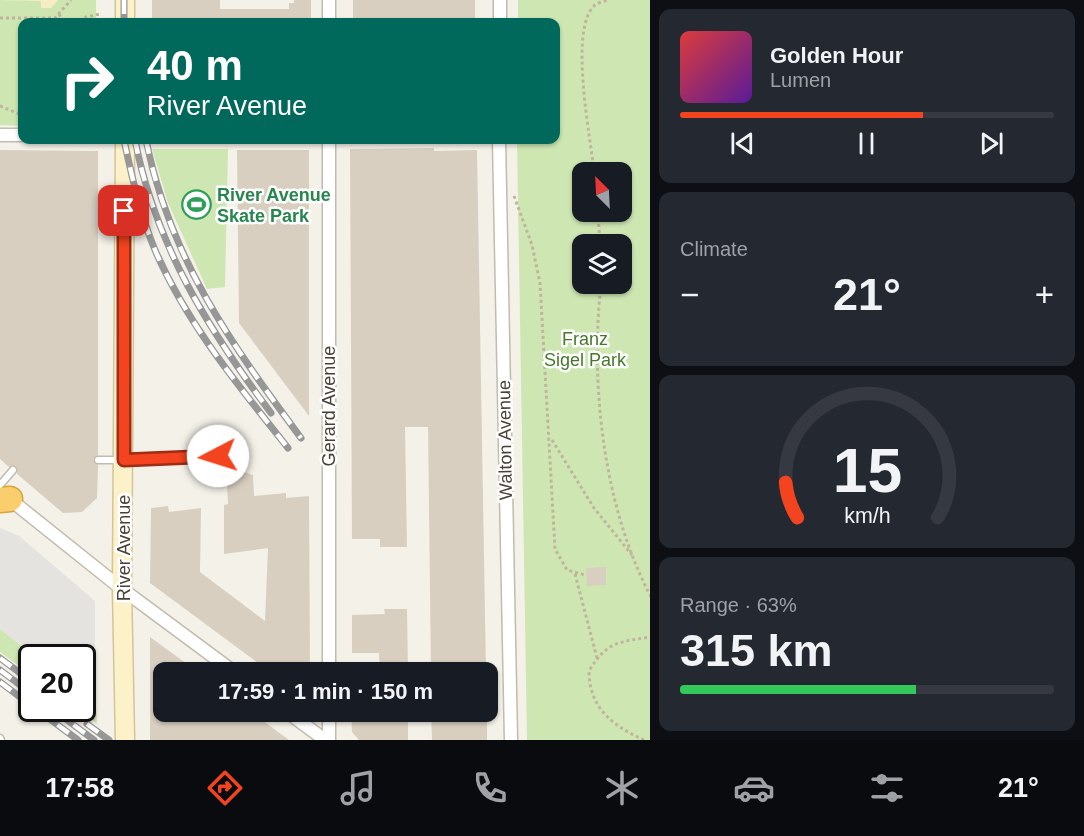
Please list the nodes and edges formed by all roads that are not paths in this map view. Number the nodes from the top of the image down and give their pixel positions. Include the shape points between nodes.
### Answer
1 (125, 0) edge
2 (329, 0) edge
3 (500, 0) edge
4 (125, 18) edge
5 (329, 18) edge
6 (500, 18) edge
7 (0, 135) edge
8 (18, 135) edge
9 (124, 144) edge
10 (329, 144) edge
11 (499, 144) edge
12 (218, 456) dead end
13 (98, 460) dead end
14 (124, 460) junction
15 (13, 470) dead end
16 (2, 494) edge
17 (122, 589) junction
18 (221, 662) edge
19 (329, 662) edge
20 (302, 722) edge
21 (328, 722) edge
22 (125, 740) edge
23 (327, 740) edge
24 (511, 740) edge

1 - 4 main road
2 - 5 street
3 - 6 street
7 - 8 street
9 - 14 main road, River Avenue
10 - 19 street, Gerard Avenue
11 - 24 street, Walton Avenue
12 - 14 lane
13 - 14 lane
14 - 17 main road, River Avenue
15 - 16 lane
16 - 17 street
17 - 18 street
17 - 22 main road, River Avenue
20 - 23 street
21 - 23 street

